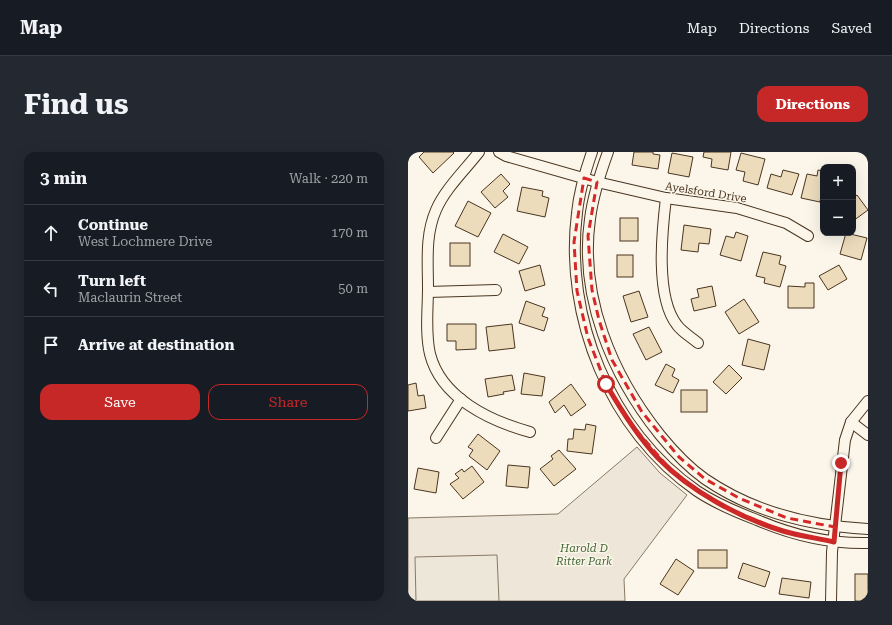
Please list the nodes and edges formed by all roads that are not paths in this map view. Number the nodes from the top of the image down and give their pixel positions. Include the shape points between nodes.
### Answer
1 (479, 152) edge
2 (499, 152) edge
3 (592, 152) edge
4 (608, 152) edge
5 (584, 178) junction
6 (597, 182) junction
7 (666, 198) junction
8 (808, 236) dead end
9 (496, 290) dead end
10 (428, 292) junction
11 (698, 343) dead end
12 (461, 400) junction
13 (868, 401) edge
14 (851, 422) junction
15 (530, 432) dead end
16 (868, 435) edge
17 (436, 438) dead end
18 (835, 527) junction
19 (868, 529) edge
20 (834, 542) junction
21 (868, 543) edge
22 (831, 601) edge

1 - 10 street via 442,197 434,215 427,246
2 - 5 street, Ayelsford Drive via 536,166
3 - 5 street
4 - 6 street
5 - 6 street, Ayelsford Drive
5 - 20 street via 574,242 578,291 588,338 606,384 629,422 658,458 697,491 733,511 783,531
6 - 7 street, Ayelsford Drive
6 - 18 street via 588,236 592,290 612,360 642,412 679,457 705,479 739,498 788,518
7 - 8 street, Ayelsford Drive via 737,208 786,223
7 - 11 street via 661,260 668,303 676,325
9 - 10 street
10 - 12 street via 428,342 433,364 444,384
12 - 15 street via 508,426
12 - 17 street
13 - 14 street
14 - 16 street
14 - 18 street via 845,440
18 - 19 street
18 - 20 street
20 - 21 street
20 - 22 street

